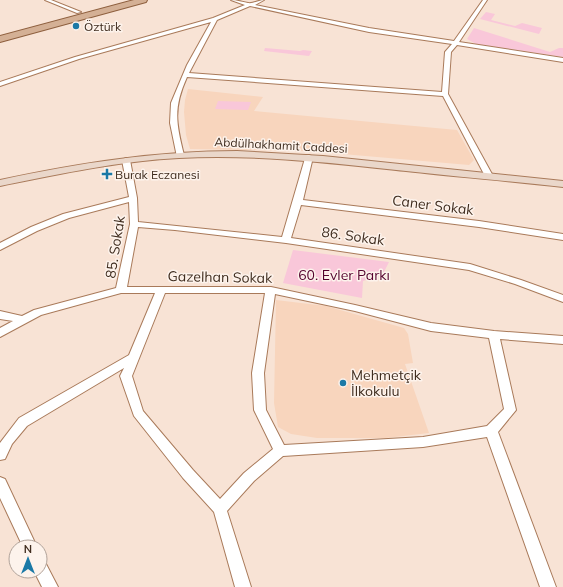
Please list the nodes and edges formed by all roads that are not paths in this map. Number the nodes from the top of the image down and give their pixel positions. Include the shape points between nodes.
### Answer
1 (47, 0) edge
2 (122, 0) edge
3 (143, 0) edge
4 (234, 0) edge
5 (262, 0) edge
6 (485, 0) edge
7 (250, 5) junction
8 (79, 12) junction
9 (215, 19) junction
10 (0, 33) edge
11 (0, 39) edge
12 (455, 44) junction
13 (563, 60) edge
14 (186, 75) junction
15 (0, 84) edge
16 (445, 94) junction
17 (180, 156) junction
18 (309, 157) junction
19 (126, 160) junction
20 (489, 176) junction
21 (0, 184) edge
22 (563, 184) edge
23 (133, 198) junction
24 (298, 202) junction
25 (134, 224) junction
26 (563, 237) edge
27 (286, 240) junction
28 (0, 247) edge
29 (121, 290) junction
30 (161, 290) junction
31 (271, 290) junction
32 (563, 299) edge
33 (0, 315) edge
34 (24, 320) junction
35 (0, 333) edge
36 (494, 335) junction
37 (563, 340) edge
38 (134, 357) junction
39 (491, 431) junction
40 (280, 451) junction
41 (0, 456) edge
42 (0, 484) edge
43 (220, 509) junction
44 (26, 539) edge
45 (243, 587) edge
46 (548, 587) edge

1 - 8 street
2 - 8 main road
3 - 11 main road
4 - 7 street
5 - 7 street
6 - 12 street
7 - 9 street
7 - 12 street via 369,30
8 - 10 main road
9 - 14 street
9 - 15 street via 77,58
12 - 13 street
12 - 16 street via 448,52
14 - 16 street
14 - 17 street via 174,100 173,112
16 - 20 street
17 - 18 main road, Abdülhakhamit Caddesi
17 - 19 main road, Abdülhakhamit Caddesi
18 - 20 main road, Abdülhakhamit Caddesi
18 - 24 street
19 - 21 main road, Abdülhakhamit Caddesi
19 - 23 street, 85. Sokak
20 - 22 main road, Abdülhakhamit Caddesi
23 - 25 street, 85. Sokak
23 - 28 street via 66,216
24 - 26 street, Caner Sokak
24 - 27 street
25 - 27 street, 86. Sokak
25 - 29 street, 85. Sokak
27 - 32 street, 86. Sokak via 470,267
29 - 30 street, Gazelhan Sokak
29 - 34 street, Gazelhan Sokak via 38,312
30 - 31 street, Gazelhan Sokak
30 - 38 street
31 - 36 street, Gazelhan Sokak via 431,327
31 - 40 street via 258,373 260,410
33 - 34 street
34 - 35 street, Gazelhan Sokak
36 - 37 street, Gazelhan Sokak
36 - 39 street via 510,410
38 - 41 street via 23,422 8,440
38 - 43 street via 126,376 138,413
39 - 40 street via 422,442
39 - 46 street
40 - 43 street via 249,478
42 - 44 street
43 - 45 street

